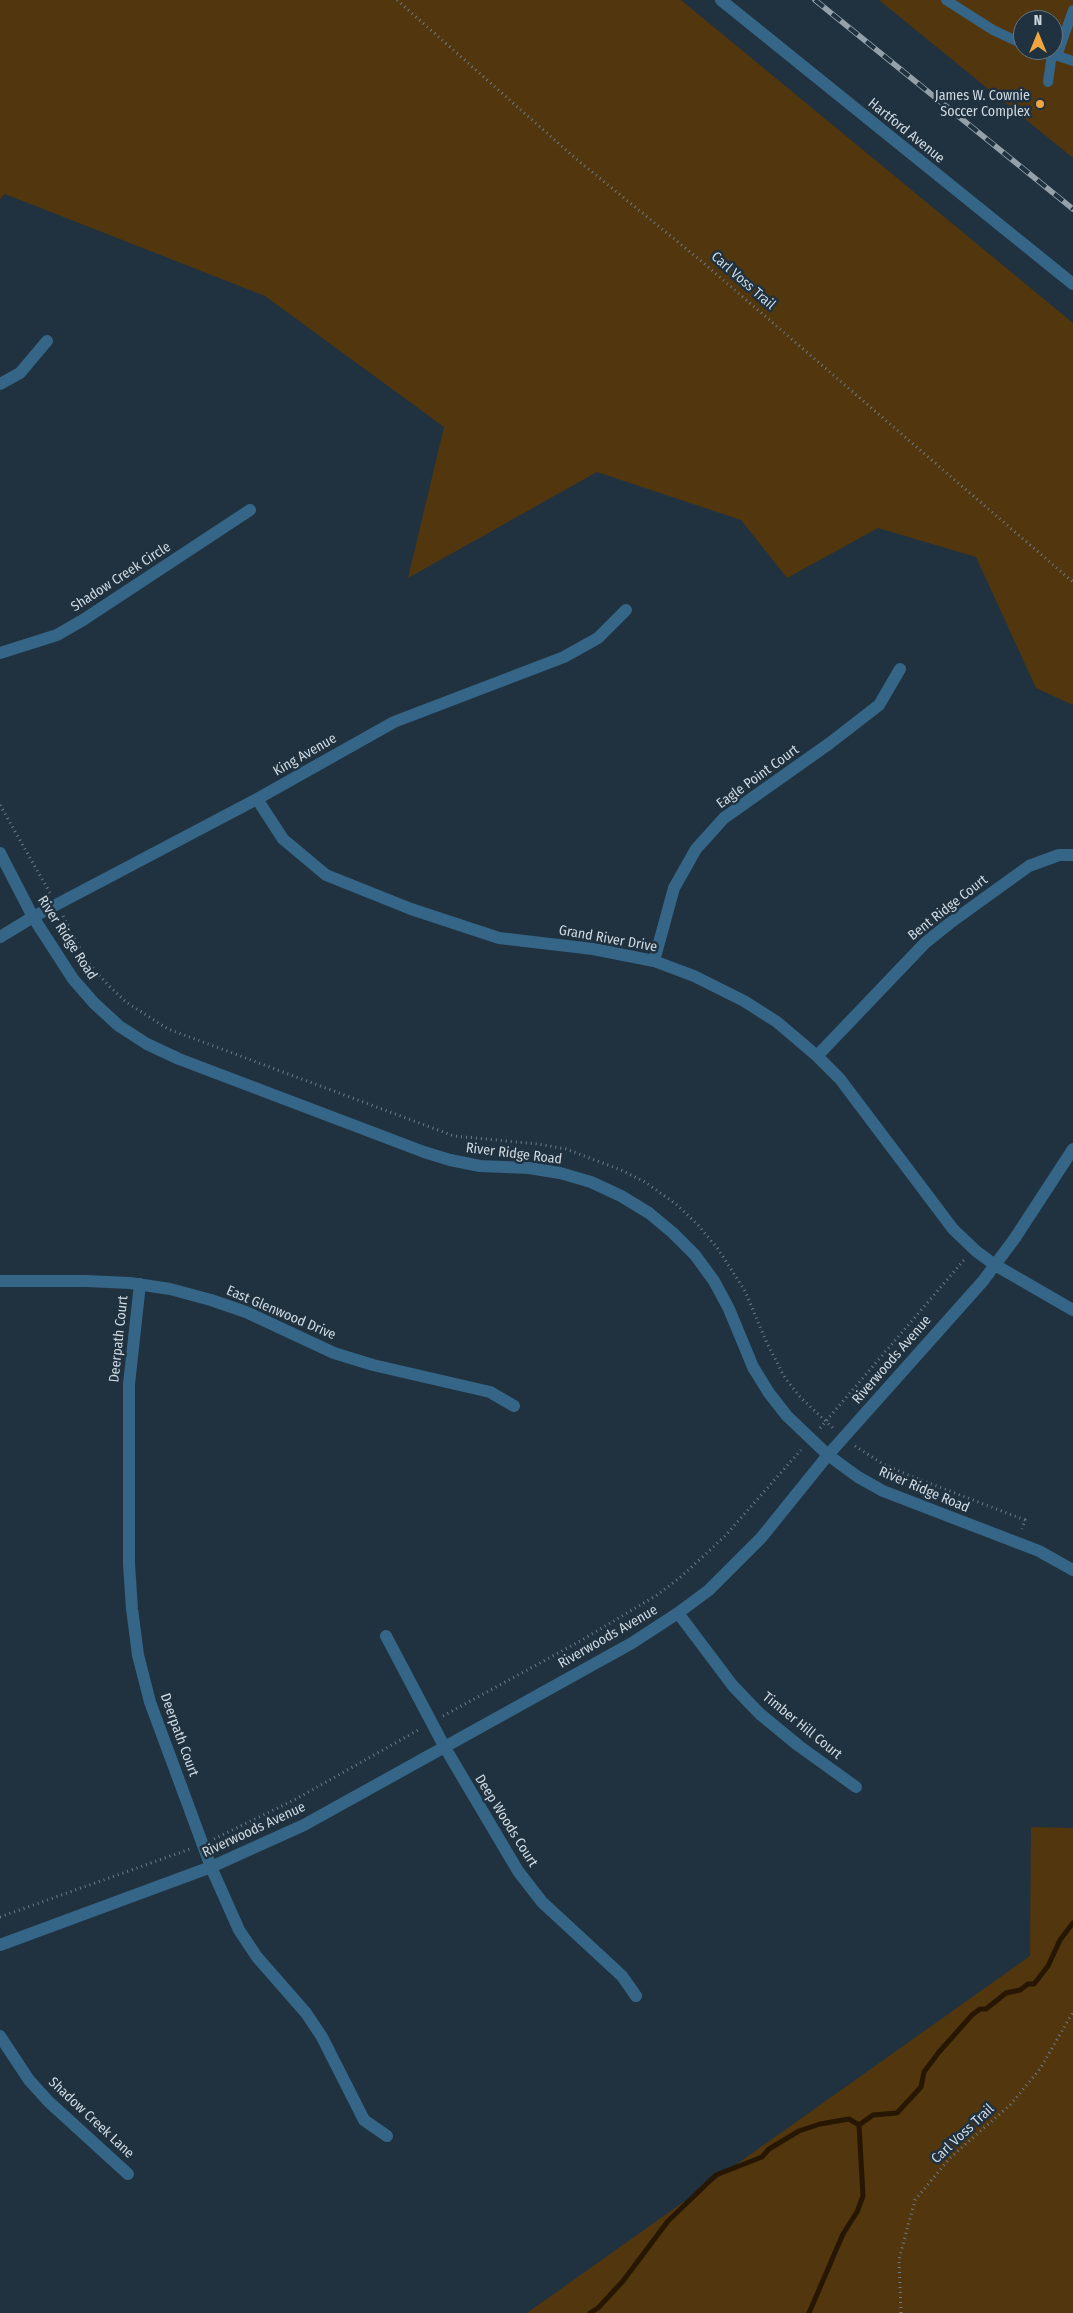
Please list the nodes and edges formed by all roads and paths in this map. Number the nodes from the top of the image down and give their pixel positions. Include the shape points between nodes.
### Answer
1 (397, 0) edge
2 (721, 0) edge
3 (946, 0) edge
4 (1073, 10) edge
5 (1063, 34) edge
6 (1013, 39) edge
7 (1053, 60) edge
8 (1048, 82) dead end
9 (1073, 284) edge
10 (47, 341) dead end
11 (0, 384) edge
12 (250, 510) dead end
13 (1073, 582) edge
14 (626, 610) dead end
15 (0, 653) edge
16 (900, 669) dead end
17 (258, 800) junction
18 (0, 805) edge
19 (0, 852) edge
20 (1073, 855) edge
21 (52, 895) dead end
22 (33, 916) junction
23 (0, 937) edge
24 (654, 961) junction
25 (817, 1056) junction
26 (1073, 1149) edge
27 (966, 1258) dead end
28 (995, 1265) junction
29 (0, 1281) edge
30 (140, 1284) junction
31 (1073, 1310) edge
32 (514, 1406) dead end
33 (817, 1432) dead end
34 (853, 1445) dead end
35 (802, 1448) dead end
36 (828, 1456) junction
37 (1019, 1537) dead end
38 (1073, 1570) edge
39 (678, 1613) junction
40 (386, 1636) dead end
41 (440, 1718) dead end
42 (422, 1727) dead end
43 (444, 1746) junction
44 (856, 1788) dead end
45 (211, 1841) dead end
46 (192, 1848) dead end
47 (212, 1867) junction
48 (0, 1917) edge
49 (0, 1945) edge
50 (636, 1996) dead end
51 (1073, 2012) edge
52 (0, 2036) edge
53 (388, 2136) dead end
54 (128, 2174) dead end
55 (901, 2313) edge

1 - 13 path, Carl Voss Trail via 575,158 708,266
2 - 9 street, Hartford Avenue
3 - 6 lane
4 - 5 lane
7 - 8 lane
10 - 11 street via 20,373
12 - 15 street, Shadow Creek Circle via 57,635
14 - 17 street, King Avenue via 598,638 564,657 394,722
16 - 24 street, Eagle Point Court via 879,705 724,818 696,850 674,888
17 - 22 street, King Avenue
17 - 24 street, Grand River Drive via 283,839 326,875 402,906 500,938
18 - 21 path
19 - 22 street, River Ridge Road
20 - 25 street, Bent Ridge Court via 1058,855 1029,866 950,923 925,943
22 - 23 street, King Avenue
22 - 36 street, River Ridge Road via 73,979 94,1004 147,1044 424,1152 480,1166 560,1173 606,1189 649,1213 695,1256 714,1281 753,1367 769,1393 787,1416
24 - 25 street, Grand River Drive via 694,976 744,1001 777,1022
25 - 28 street, Grand River Drive via 866,1112 932,1205 976,1251
26 - 28 street, Riverwoods Avenue
27 - 33 path
28 - 31 street, Grand River Drive
28 - 36 street, Riverwoods Avenue
29 - 30 street, East Glenwood Drive
30 - 32 street, East Glenwood Drive via 211,1300 246,1312 334,1353 490,1392
30 - 47 street, Deerpath Court via 129,1384 132,1609 138,1654 150,1702
34 - 37 path via 908,1475 1025,1520
35 - 41 path via 725,1536 657,1595
36 - 38 street, River Ridge Road via 883,1491 1040,1551
36 - 39 street, Riverwoods Avenue via 740,1561
39 - 43 street, Riverwoods Avenue via 632,1643
39 - 44 street, Timber Hill Court via 733,1686 760,1714
40 - 43 street, Deep Woods Court
42 - 45 path via 288,1803
43 - 47 street, Riverwoods Avenue via 304,1825
43 - 50 street, Deep Woods Court via 518,1871 555,1914 622,1976
46 - 48 path
47 - 49 street, Riverwoods Avenue
47 - 53 street, Deerpath Court via 240,1930 257,1957 306,2013 322,2037 364,2120
51 - 55 path, Carl Voss Trail via 1040,2069 1010,2105 950,2158 915,2200 899,2259
52 - 54 street, Shadow Creek Lane via 29,2080 49,2102

